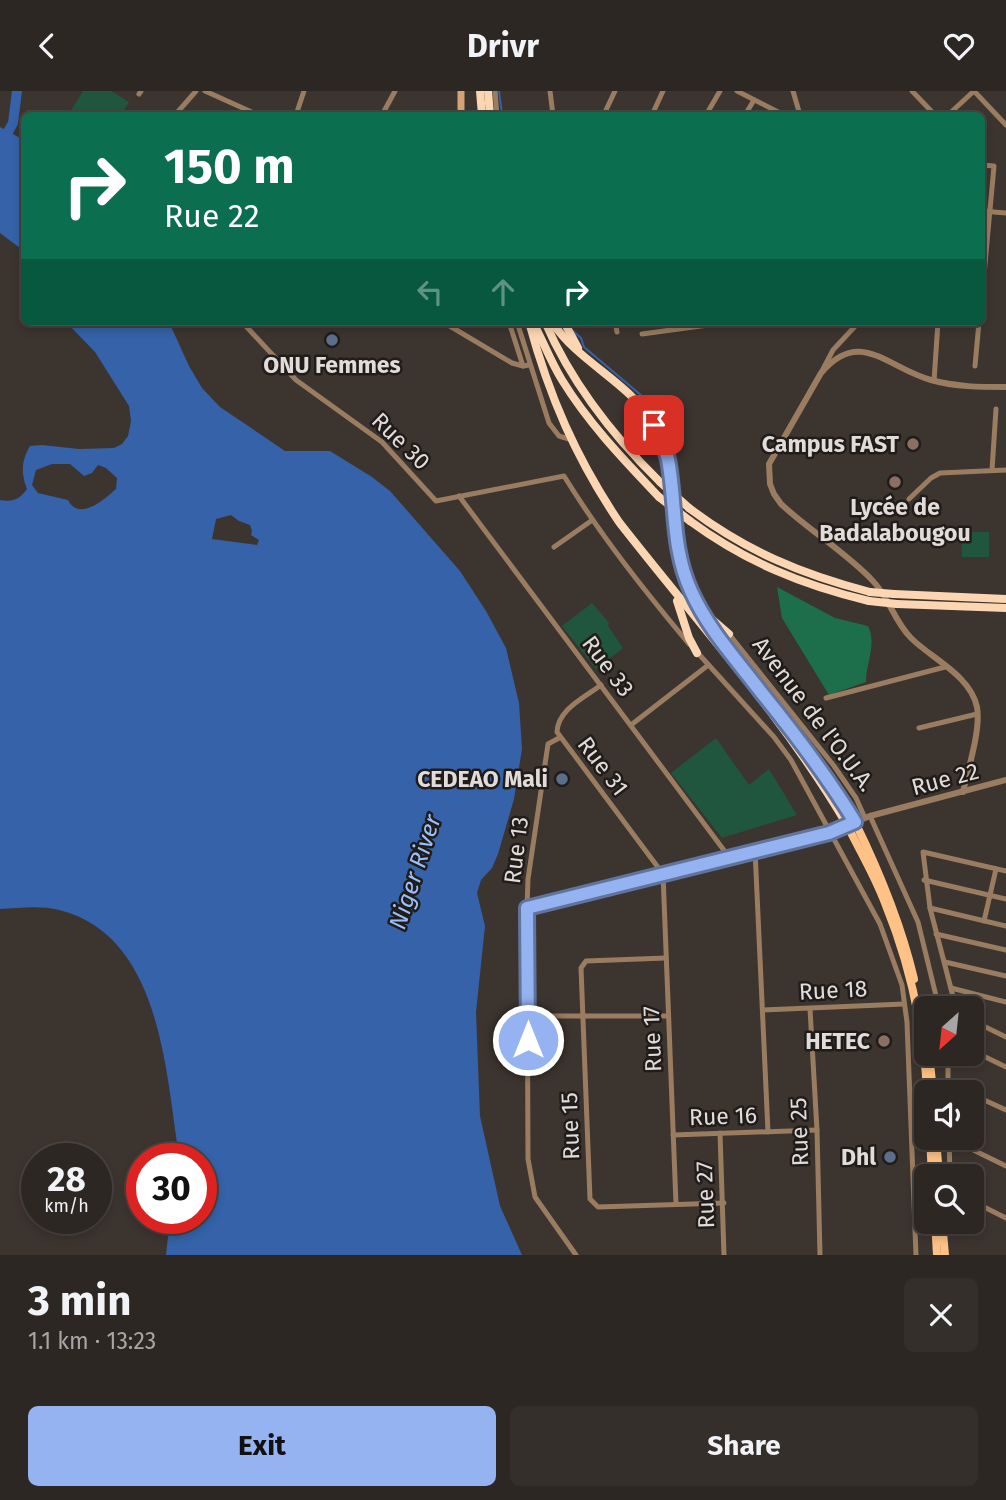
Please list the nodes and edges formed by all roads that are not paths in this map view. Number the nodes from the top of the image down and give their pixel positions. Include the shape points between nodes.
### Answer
1 (195, 91) edge
2 (205, 91) edge
3 (304, 91) edge
4 (395, 91) edge
5 (461, 91) edge
6 (480, 91) edge
7 (488, 91) edge
8 (495, 91) edge
9 (550, 91) edge
10 (615, 91) edge
11 (663, 91) edge
12 (720, 91) edge
13 (737, 91) edge
14 (793, 91) edge
15 (912, 91) edge
16 (754, 100) junction
17 (181, 109) junction
18 (606, 110) dead end
19 (178, 112) edge
20 (184, 112) edge
21 (251, 112) edge
22 (297, 112) edge
23 (384, 112) edge
24 (461, 112) edge
25 (482, 112) edge
26 (490, 112) edge
27 (497, 112) edge
28 (552, 112) edge
29 (653, 112) edge
30 (708, 112) edge
31 (747, 112) edge
32 (778, 112) edge
33 (799, 112) edge
34 (932, 112) edge
35 (951, 112) edge
36 (1006, 125) edge
37 (985, 165) edge
38 (985, 211) edge
39 (990, 211) junction
40 (1006, 213) edge
41 (985, 265) edge
42 (246, 326) edge
43 (450, 326) edge
44 (511, 326) edge
45 (518, 326) edge
46 (532, 326) edge
47 (533, 326) edge
48 (547, 326) edge
49 (555, 326) edge
50 (566, 326) edge
51 (616, 326) edge
52 (701, 326) edge
53 (855, 326) edge
54 (938, 326) edge
55 (979, 326) edge
56 (617, 332) dead end
57 (642, 334) dead end
58 (583, 357) junction
59 (526, 366) junction
60 (975, 366) dead end
61 (821, 373) junction
62 (934, 381) junction
63 (1006, 387) edge
64 (996, 409) dead end
65 (569, 439) junction
66 (992, 470) junction
67 (1006, 470) edge
68 (564, 476) joint
69 (459, 496) junction
70 (909, 499) dead end
71 (592, 521) junction
72 (554, 547) dead end
73 (675, 594) junction
74 (870, 596) junction
75 (1006, 599) edge
76 (1006, 608) edge
77 (700, 609) junction
78 (729, 634) joint
79 (697, 653) junction
80 (707, 666) junction
81 (945, 667) junction
82 (601, 685) junction
83 (826, 698) dead end
84 (977, 714) junction
85 (631, 725) junction
86 (919, 728) dead end
87 (559, 738) junction
88 (1006, 781) edge
89 (963, 792) junction
90 (868, 817) junction
91 (851, 824) junction
92 (829, 833) junction
93 (755, 850) junction
94 (729, 857) junction
95 (996, 869) junction
96 (1006, 871) edge
97 (663, 874) junction
98 (924, 880) junction
99 (990, 895) junction
100 (1006, 899) edge
101 (527, 908) junction
102 (930, 908) junction
103 (984, 921) junction
104 (1006, 926) edge
105 (936, 934) junction
106 (1006, 950) edge
107 (666, 958) junction
108 (944, 962) junction
109 (1006, 976) edge
110 (951, 988) junction
111 (918, 996) edge
112 (936, 996) edge
113 (953, 996) edge
114 (1006, 1002) edge
115 (904, 1004) junction
116 (810, 1009) junction
117 (763, 1010) junction
118 (528, 1016) junction
119 (668, 1016) junction
120 (583, 1017) junction
121 (984, 1026) edge
122 (1006, 1037) edge
123 (984, 1056) edge
124 (1006, 1067) edge
125 (926, 1080) edge
126 (984, 1100) edge
127 (1006, 1111) edge
128 (817, 1130) junction
129 (768, 1132) junction
130 (720, 1133) junction
131 (673, 1135) junction
132 (973, 1150) edge
133 (1006, 1166) edge
134 (676, 1203) junction
135 (724, 1203) junction
136 (984, 1207) edge
137 (1006, 1218) edge
138 (936, 1234) edge
139 (943, 1234) edge
140 (576, 1255) edge
141 (724, 1255) edge
142 (820, 1255) edge
143 (916, 1255) edge
144 (937, 1255) edge
145 (945, 1255) edge

1 - 17 street
2 - 21 street
3 - 22 street
4 - 23 street
5 - 24 main road
6 - 25 highway
7 - 26 highway
8 - 27 street
9 - 28 street
10 - 18 street
11 - 29 street
12 - 30 street
13 - 16 street
14 - 33 street
15 - 34 street
16 - 31 street
16 - 32 street
17 - 19 street
17 - 20 street
35 - 36 street via 974,91
37 - 39 street via 994,166
38 - 39 street
39 - 40 street
39 - 41 street
42 - 69 street, Rue 30 via 296,380 382,442 436,501
43 - 59 street via 512,363
44 - 59 street
45 - 59 street
46 - 65 highway via 541,367
47 - 74 highway, bridge via 582,409 659,497 749,558 822,589
48 - 74 highway, bridge via 562,360 600,417 689,508 790,568
49 - 58 highway
50 - 58 highway
51 - 56 street
52 - 57 street
53 - 61 street
54 - 62 street
55 - 60 street
58 - 77 highway via 634,397 654,425 669,462 673,519 685,576
59 - 65 street via 549,423 559,436
61 - 62 street via 837,357 864,351
61 - 81 street via 769,464 774,495 875,583 899,625
62 - 63 street via 962,387
64 - 66 street
65 - 73 highway via 612,512
66 - 67 street
66 - 70 street via 940,473
68 - 69 street, Rue 30
68 - 71 street, Avenue de l'O.U.A.
69 - 82 street, Rue 33
71 - 72 street
71 - 79 street, Avenue de l'O.U.A.
73 - 79 highway
73 - 91 highway via 793,742
74 - 75 highway, bridge
74 - 76 highway, bridge via 897,604
77 - 78 highway
77 - 91 highway via 813,757
78 - 90 street, Avenue de l'O.U.A.
79 - 80 street, Avenue de l'O.U.A.
80 - 85 street
80 - 92 street, Avenue de l'O.U.A. via 774,737
81 - 83 street
81 - 84 street via 973,695
82 - 85 street, Rue 33
82 - 87 street, Rue 31 via 565,712 559,720
84 - 86 street
84 - 89 street
85 - 94 street, Rue 33
87 - 97 street, Rue 31
87 - 101 street, Rue 13 via 548,744
88 - 89 street, Rue 22
89 - 90 street, Rue 22
90 - 91 street, Rue 22
90 - 112 street, Avenue de l'O.U.A. via 918,922
91 - 92 street, Rue 22
91 - 111 main road, Avenue de l'O.U.A. via 883,879
91 - 125 main road, Avenue de l'O.U.A. via 901,949 919,1019
92 - 93 street, Rue 22
92 - 115 street, Avenue de l'O.U.A. via 880,924 902,985
93 - 94 street, Rue 22
93 - 117 street
94 - 97 street, Rue 22
95 - 96 street
95 - 98 street via 923,852
95 - 99 street
97 - 101 street, Rue 22
97 - 107 street, Rue 17
98 - 99 street
98 - 102 street
99 - 100 street
99 - 103 street
101 - 118 street, Rue 13
102 - 103 street
102 - 105 street
103 - 104 street
105 - 106 street
105 - 108 street
107 - 119 street, Rue 17
107 - 120 street, Rue 15 via 586,961 581,968
108 - 109 street
108 - 110 street
110 - 113 street
110 - 114 street
115 - 116 street, Rue 18
115 - 143 street, Avenue de l'O.U.A.
116 - 117 street, Rue 18
116 - 128 street, Rue 25
117 - 129 street
118 - 120 street
118 - 140 street, Rue 13 via 528,1159 535,1197
119 - 120 street
119 - 131 street, Rue 17
120 - 134 street, Rue 15 via 590,1199 598,1207
121 - 122 street
123 - 124 street
126 - 127 street
128 - 129 street, Rue 16
128 - 142 street, Rue 25
129 - 130 street, Rue 16
130 - 131 street, Rue 16
130 - 135 street, Rue 27
131 - 134 street, Rue 17
132 - 133 street
134 - 135 street
135 - 141 street, Rue 27
136 - 137 street
138 - 144 main road
139 - 145 main road

